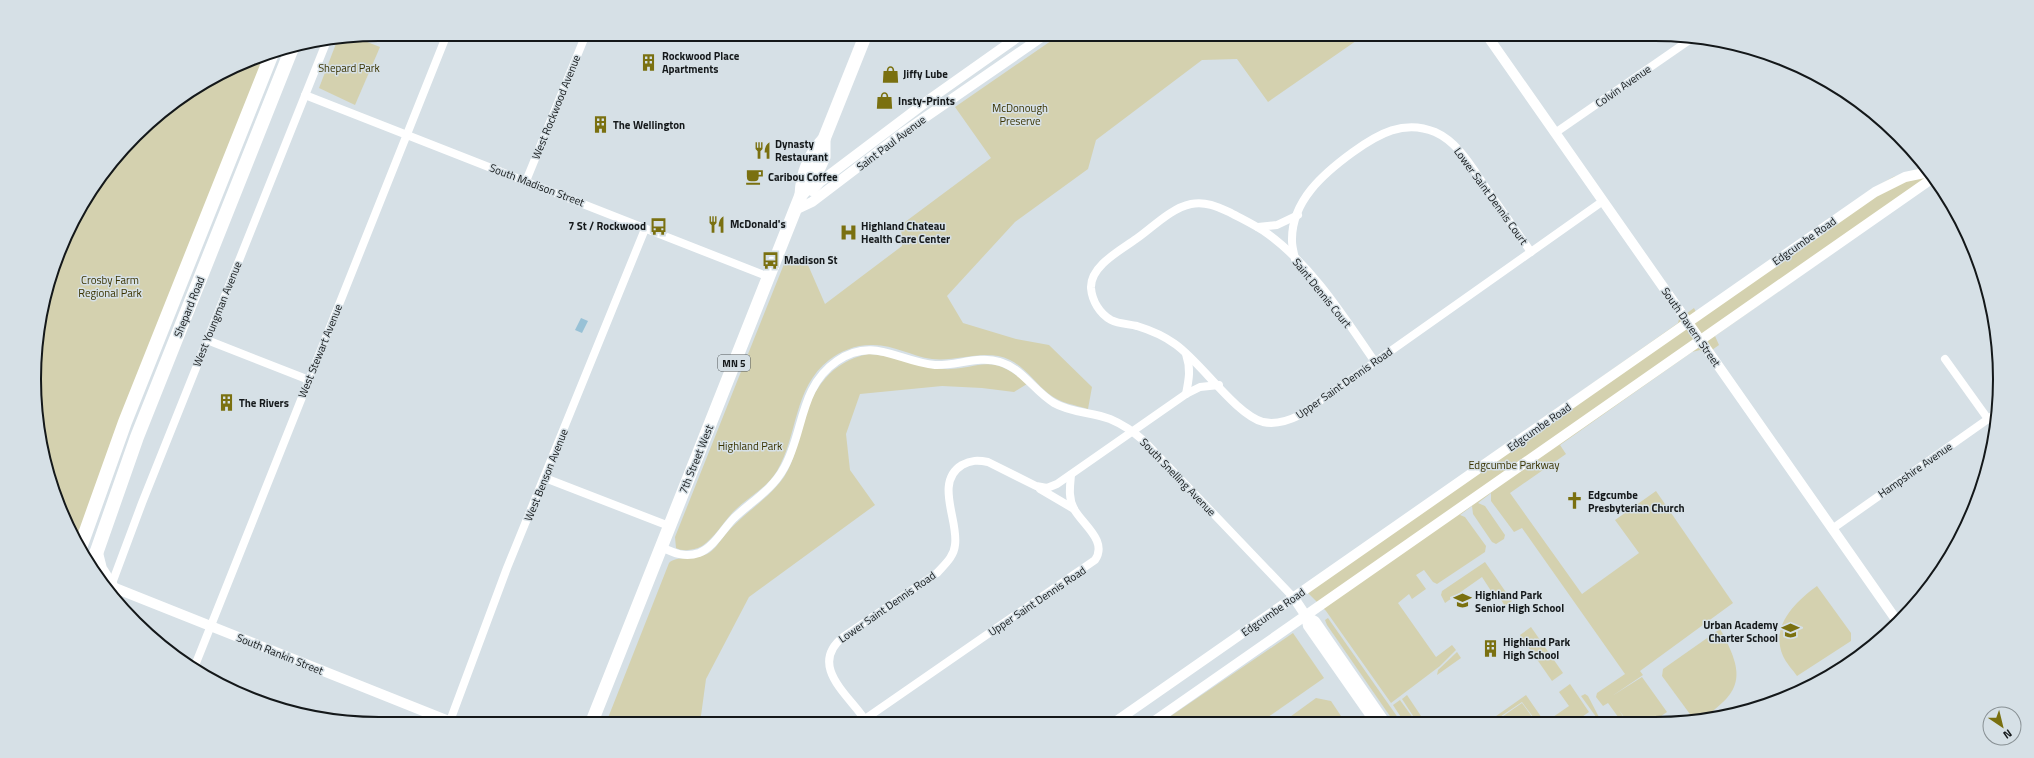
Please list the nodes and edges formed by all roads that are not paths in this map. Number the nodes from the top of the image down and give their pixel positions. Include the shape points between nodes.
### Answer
1 (444, 41) edge
2 (583, 41) edge
3 (863, 41) edge
4 (1012, 41) edge
5 (1036, 41) edge
6 (1491, 41) edge
7 (1686, 43) edge
8 (325, 45) edge
9 (290, 54) edge
10 (270, 59) edge
11 (305, 95) junction
12 (1555, 133) junction
13 (407, 134) junction
14 (1923, 173) edge
15 (526, 181) junction
16 (1929, 181) edge
17 (1603, 201) junction
18 (795, 210) junction
19 (1298, 215) junction
20 (1258, 227) junction
21 (646, 229) junction
22 (1531, 252) junction
23 (1296, 260) junction
24 (769, 277) junction
25 (1688, 322) junction
26 (207, 340) junction
27 (1700, 340) junction
28 (1185, 351) junction
29 (1945, 359) dead end
30 (1375, 362) junction
31 (309, 380) junction
32 (1219, 385) junction
33 (1186, 394) junction
34 (1991, 417) edge
35 (1988, 419) junction
36 (1132, 432) junction
37 (1071, 475) junction
38 (546, 478) junction
39 (1036, 486) junction
40 (1074, 509) junction
41 (90, 516) junction
42 (669, 526) junction
43 (1832, 529) junction
44 (82, 541) edge
45 (661, 547) junction
46 (89, 553) edge
47 (89, 554) edge
48 (95, 562) edge
49 (101, 571) edge
50 (109, 583) edge
51 (114, 588) edge
52 (1294, 598) junction
53 (1306, 616) junction
54 (1895, 617) edge
55 (210, 626) junction
56 (196, 663) edge
57 (438, 717) edge
58 (455, 717) edge
59 (594, 717) edge
60 (863, 717) edge
61 (872, 717) edge
62 (1122, 717) edge
63 (1160, 717) edge
64 (1372, 717) edge
65 (1382, 717) edge

1 - 13 street, West Stewart Avenue
2 - 15 street, West Rockwood Avenue
3 - 18 main road, 7th Street West / MN 5 via 824,139 824,157
4 - 18 street, Saint Paul Avenue via 820,182
5 - 18 street, Saint Paul Avenue via 904,132 812,202
6 - 12 street, South Davern Street
7 - 12 street, Colvin Avenue
8 - 11 street, West Youngman Avenue
9 - 47 highway, Shepard Road
10 - 41 highway, Shepard Road
11 - 13 street, South Madison Street
11 - 26 street, West Youngman Avenue
12 - 17 street, South Davern Street
13 - 15 street, South Madison Street
13 - 31 street, West Stewart Avenue
14 - 25 street, Edgcumbe Road via 1904,177 1875,192
15 - 21 street, South Madison Street
16 - 27 street, Edgcumbe Road
17 - 22 street, Upper Saint Dennis Road
17 - 25 street, South Davern Street
18 - 24 main road, 7th Street West / MN 5
19 - 20 street via 1277,225
19 - 22 street, Lower Saint Dennis Court via 1308,194 1324,174 1372,138 1394,129 1424,129 1445,138 1462,154
19 - 23 street, Lower Saint Dennis Court via 1292,241
20 - 23 street, Saint Dennis Court
20 - 28 street via 1216,206 1190,204 1176,210 1096,272 1091,286 1092,294 1095,303 1105,315 1112,320 1152,332
21 - 24 street, South Madison Street
21 - 38 street, West Benson Avenue
22 - 30 street, Upper Saint Dennis Road
23 - 30 street, Saint Dennis Court via 1334,303
24 - 42 main road, 7th Street West / MN 5
25 - 27 street, South Davern Street
25 - 52 street, Edgcumbe Road
26 - 31 street
26 - 50 street, West Youngman Avenue
27 - 43 street, South Davern Street
27 - 53 street, Edgcumbe Road
28 - 32 street
28 - 33 street via 1190,371
29 - 35 street
30 - 32 street, Upper Saint Dennis Road via 1300,415 1281,423 1268,423 1256,419 1243,410
31 - 55 street, West Stewart Avenue
32 - 33 street via 1200,388
33 - 36 street
34 - 35 street, Hampshire Avenue
35 - 43 street, Hampshire Avenue
36 - 37 street
36 - 45 street, South Snelling Avenue via 1111,420 1061,407 1038,391 1018,371 999,361 984,359 935,364 885,351 860,351 837,361 818,381 802,414 785,468 765,493 700,552 678,555
36 - 52 street, South Snelling Avenue via 1144,441
37 - 39 street via 1047,488
37 - 40 street, Upper Saint Dennis Road via 1070,497
38 - 42 street
38 - 58 street, West Benson Avenue via 508,568
39 - 40 street, Lower Saint Dennis Road
39 - 60 street, Lower Saint Dennis Road via 981,460 963,464 950,476 948,490 955,528 955,545 946,564 937,573 843,637 831,653 829,669 835,683
40 - 61 street, Upper Saint Dennis Road via 1099,546 1097,557 1092,564
41 - 44 highway, Shepard Road
41 - 46 highway
42 - 45 main road, 7th Street West / MN 5
43 - 54 street, South Davern Street
45 - 59 main road, 7th Street West / MN 5
48 - 49 highway
51 - 55 street, South Rankin Street
52 - 53 street, South Snelling Avenue
52 - 62 street, Edgcumbe Road
53 - 63 street, Edgcumbe Road
53 - 64 street, South Snelling Avenue via 1308,626
53 - 65 street, South Snelling Avenue via 1315,622
55 - 56 street, West Stewart Avenue
55 - 57 street, South Rankin Street

